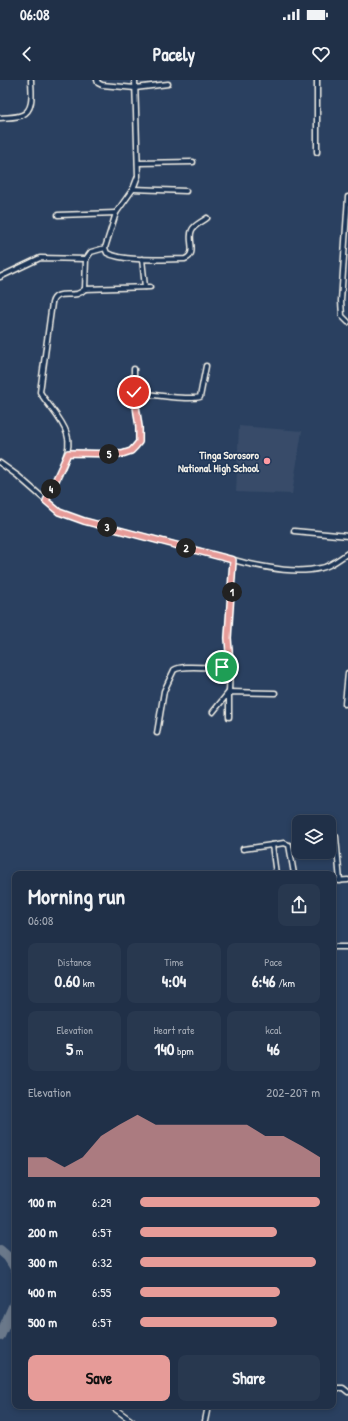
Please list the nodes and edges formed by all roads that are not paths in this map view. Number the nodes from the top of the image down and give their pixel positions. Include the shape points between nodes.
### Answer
1 (31, 80) edge
2 (97, 80) edge
3 (135, 80) edge
4 (317, 80) edge
5 (168, 84) dead end
6 (135, 88) junction
7 (0, 118) edge
8 (317, 152) dead end
9 (193, 162) dead end
10 (138, 163) junction
11 (133, 189) junction
12 (186, 192) dead end
13 (348, 197) edge
14 (116, 213) junction
15 (58, 214) dead end
16 (207, 218) dead end
17 (105, 248) junction
18 (86, 259) junction
19 (142, 259) junction
20 (0, 277) edge
21 (144, 287) junction
22 (150, 287) dead end
23 (85, 289) junction
24 (348, 322) edge
25 (206, 366) dead end
26 (134, 369) dead end
27 (134, 392) junction
28 (68, 453) junction
29 (0, 463) edge
30 (46, 501) junction
31 (294, 531) dead end
32 (348, 536) edge
33 (348, 553) edge
34 (233, 560) junction
35 (230, 665) junction
36 (348, 673) edge
37 (229, 692) junction
38 (275, 693) dead end
39 (345, 704) dead end
40 (213, 712) dead end
41 (229, 717) dead end
42 (157, 733) dead end
43 (336, 837) dead end
44 (272, 846) junction
45 (243, 849) dead end
46 (276, 871) edge
47 (293, 871) edge
48 (348, 880) edge
49 (336, 881) edge
50 (340, 881) junction
51 (348, 947) edge
52 (336, 948) edge
53 (336, 1388) edge
54 (348, 1392) edge
55 (115, 1409) edge
56 (208, 1409) edge
57 (132, 1421) edge
58 (206, 1421) edge

1 - 7 street via 28,111 23,115
2 - 6 street via 98,84 102,85
3 - 6 street
4 - 8 street
5 - 6 street
6 - 10 street
9 - 10 street
10 - 11 street via 138,176
11 - 12 street
11 - 14 street
13 - 24 street via 341,301 342,316
14 - 15 street
14 - 17 street
16 - 19 street via 192,229 189,257
17 - 18 street via 91,252
17 - 19 street via 111,254
18 - 20 street via 40,258
18 - 23 street
19 - 21 street
21 - 22 street
21 - 23 street
23 - 28 street via 75,294 58,295 53,299 40,388 42,396 67,434
25 - 27 street via 200,397
26 - 27 street
27 - 28 street via 139,442 131,451 122,454
28 - 30 street
29 - 30 street
30 - 34 street via 59,512 84,521
31 - 32 street
33 - 34 street via 322,568 295,571
34 - 35 street via 228,638
35 - 37 street
35 - 42 street via 219,668 174,670 164,691
36 - 39 street
37 - 38 street
37 - 40 street
37 - 41 street
43 - 50 street
44 - 45 street
44 - 46 street
44 - 47 street via 284,843 289,845
48 - 50 street
49 - 50 street
51 - 52 street
53 - 54 street via 343,1388
55 - 57 street
56 - 58 street

